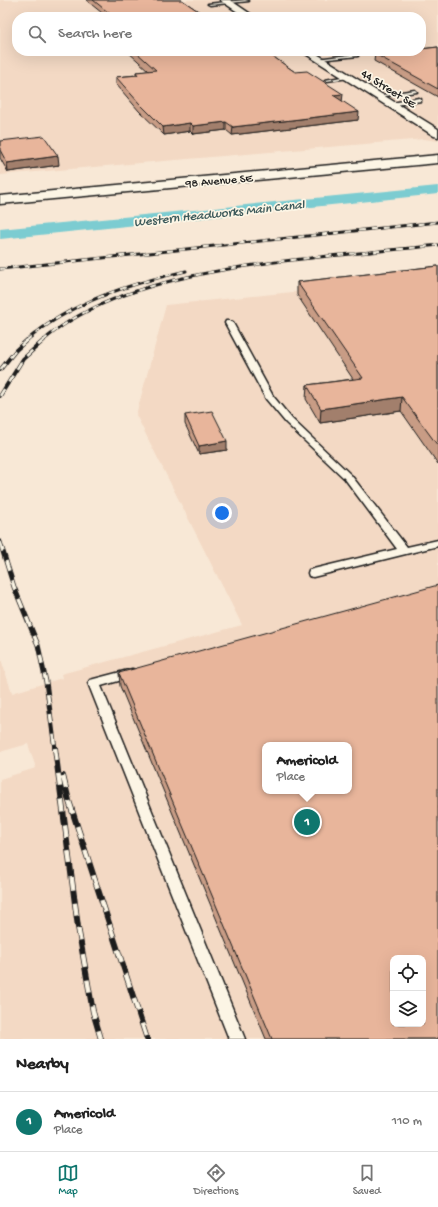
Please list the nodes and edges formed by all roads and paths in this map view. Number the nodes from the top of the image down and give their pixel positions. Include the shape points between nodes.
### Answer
1 (226, 1) edge
2 (247, 1) edge
3 (210, 4) dead end
4 (244, 12) edge
5 (314, 56) edge
6 (347, 56) edge
7 (319, 59) junction
8 (348, 77) junction
9 (327, 80) dead end
10 (415, 91) edge
11 (377, 96) junction
12 (419, 100) dead end
13 (390, 104) junction
14 (438, 134) edge
15 (438, 159) edge
16 (0, 200) edge
17 (229, 323) dead end
18 (438, 543) edge
19 (404, 551) junction
20 (313, 573) dead end
21 (140, 670) edge
22 (237, 1039) edge

1 - 2 lane
1 - 3 lane
1 - 4 street
5 - 7 street, 44 Street SE
6 - 7 lane
7 - 8 street, 44 Street SE
8 - 9 lane
8 - 11 street, 44 Street SE
10 - 11 lane
11 - 13 street, 44 Street SE
12 - 13 lane
13 - 14 street, 44 Street SE
15 - 16 street, 98 Avenue SE
17 - 19 lane via 269,397 289,422 348,477
18 - 19 lane
19 - 20 lane
21 - 22 lane via 94,683

